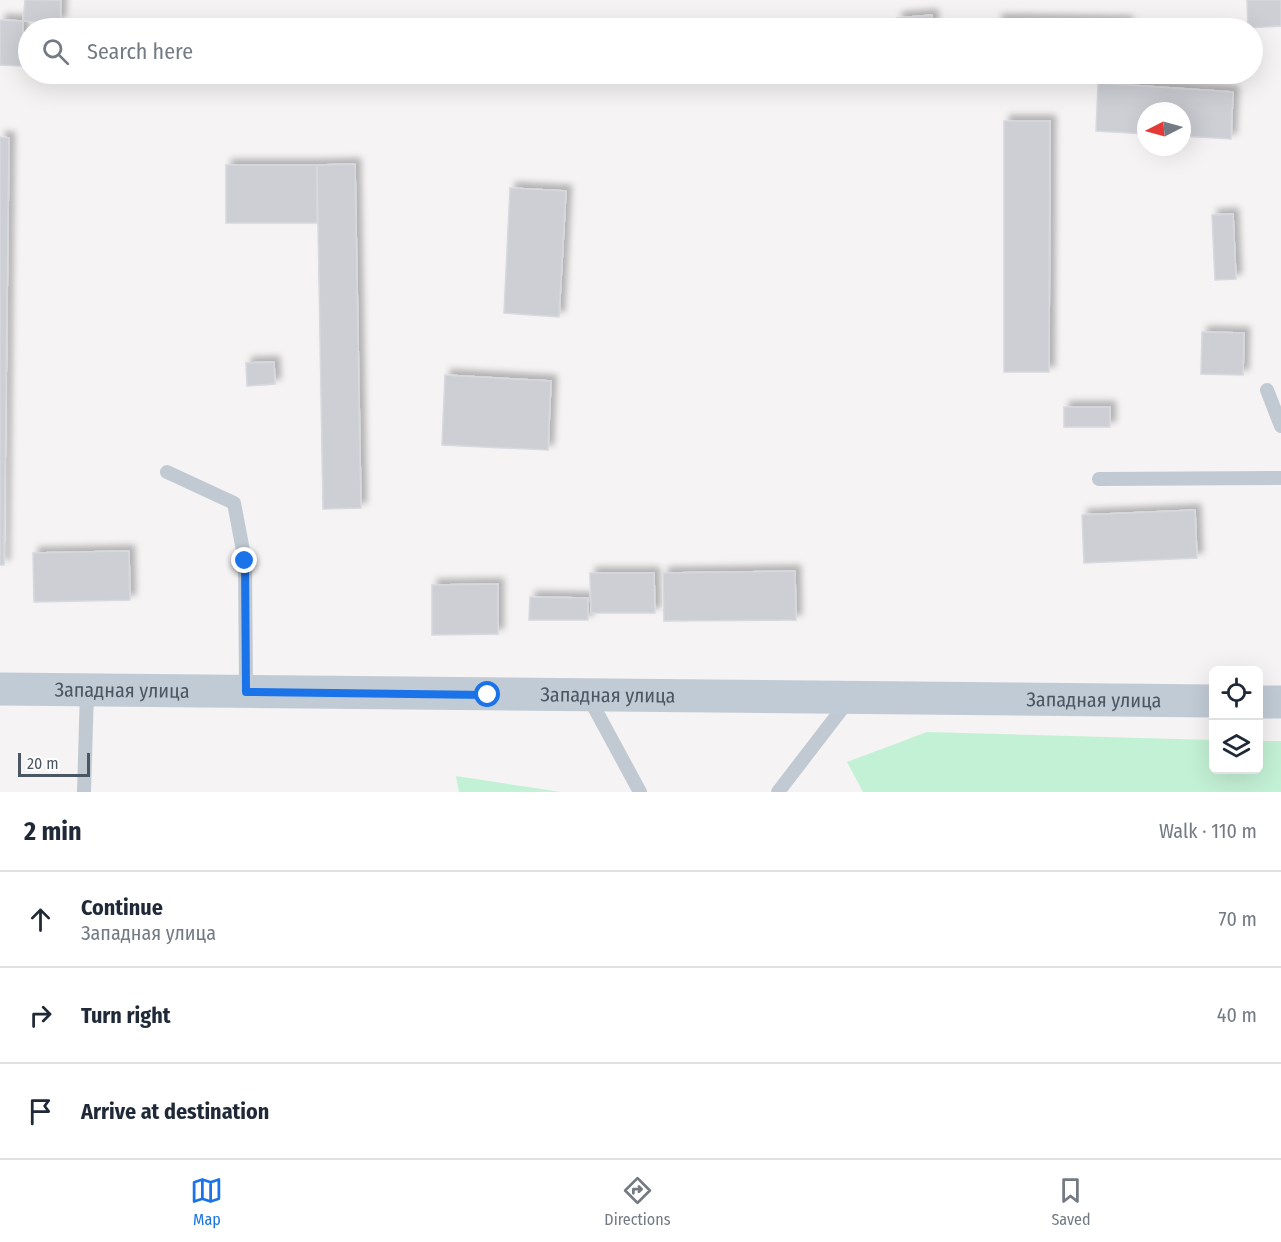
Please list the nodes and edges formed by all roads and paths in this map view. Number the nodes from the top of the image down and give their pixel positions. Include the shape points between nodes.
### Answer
1 (1267, 390) dead end
2 (1281, 426) edge
3 (167, 472) dead end
4 (1281, 478) edge
5 (1099, 479) dead end
6 (0, 689) edge
7 (87, 690) junction
8 (246, 692) junction
9 (588, 696) junction
10 (850, 698) junction
11 (1209, 701) edge
12 (1263, 702) edge
13 (1281, 702) edge
14 (84, 792) edge
15 (640, 792) edge
16 (778, 792) edge

1 - 2 lane
3 - 8 lane via 234,503 245,561
4 - 5 lane
6 - 7 main road, Западная улица
7 - 8 main road, Западная улица
7 - 14 lane
8 - 9 main road, Западная улица
9 - 10 main road, Западная улица
9 - 15 lane
10 - 11 main road, Западная улица
10 - 16 lane
12 - 13 main road

